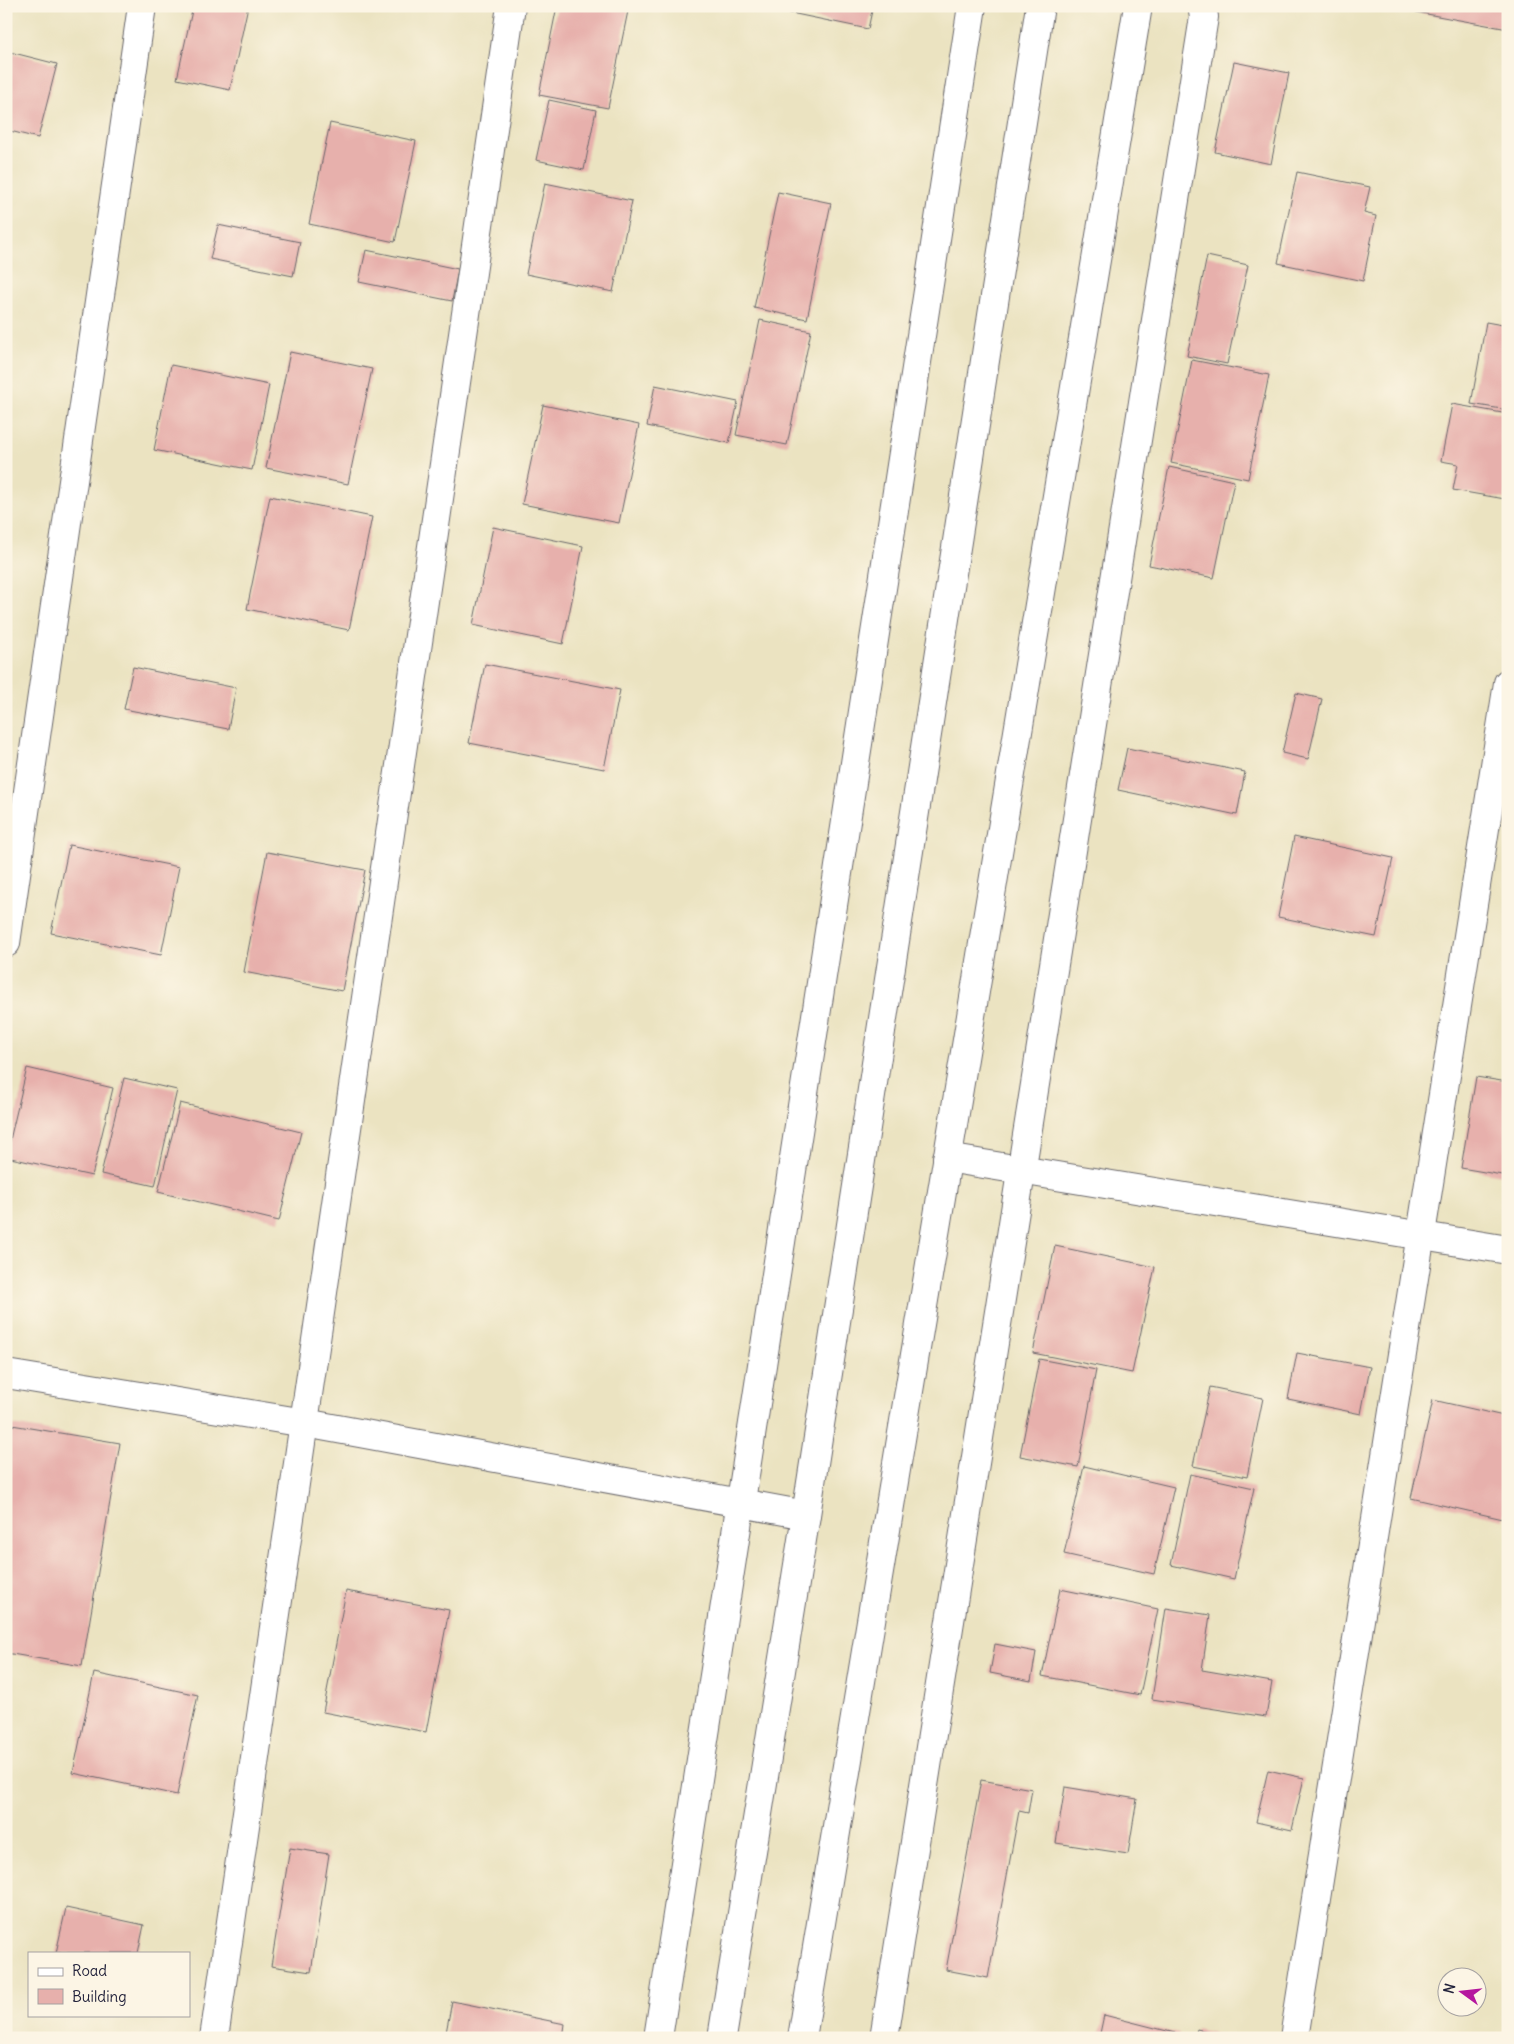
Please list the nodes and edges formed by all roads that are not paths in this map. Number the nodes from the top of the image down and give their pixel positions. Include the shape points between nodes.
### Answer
1 (142, 6) edge
2 (511, 6) edge
3 (972, 6) edge
4 (1040, 6) edge
5 (1138, 6) edge
6 (1202, 6) edge
7 (1508, 683) edge
8 (6, 943) edge
9 (947, 1158) junction
10 (1022, 1171) junction
11 (1420, 1236) junction
12 (1508, 1250) edge
13 (6, 1374) edge
14 (305, 1423) junction
15 (740, 1504) junction
16 (806, 1515) junction
17 (214, 2038) edge
18 (658, 2038) edge
19 (722, 2038) edge
20 (802, 2038) edge
21 (884, 2038) edge
22 (1294, 2038) edge

1 - 8 street
2 - 14 street
3 - 15 street
4 - 16 street
5 - 9 street
6 - 10 street via 1202,27
7 - 11 street
9 - 10 street
9 - 20 street
10 - 11 street
10 - 21 street
11 - 12 street
11 - 22 street
13 - 14 street
14 - 15 street
14 - 17 street
15 - 16 street
15 - 18 street
16 - 19 street

